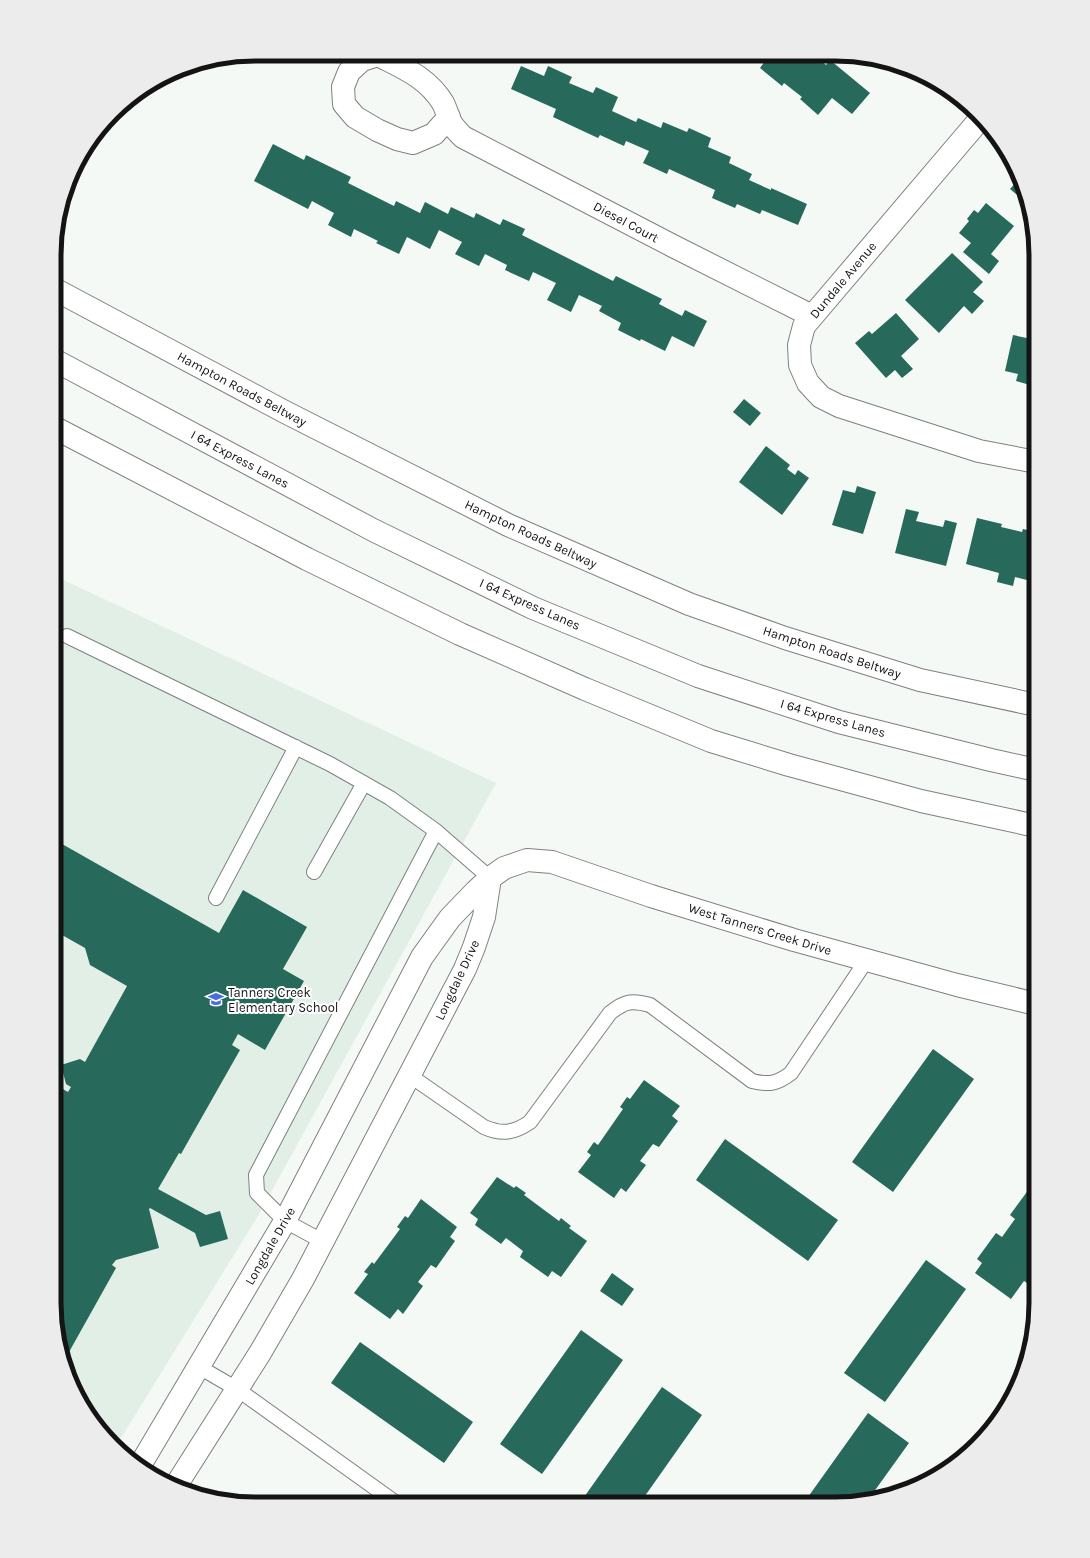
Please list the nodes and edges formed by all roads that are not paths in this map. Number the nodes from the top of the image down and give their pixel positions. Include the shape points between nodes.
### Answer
1 (361, 61) edge
2 (388, 61) edge
3 (449, 117) junction
4 (977, 123) edge
5 (61, 293) edge
6 (812, 316) junction
7 (61, 364) edge
8 (61, 431) edge
9 (1029, 461) edge
10 (67, 636) dead end
11 (1029, 703) edge
12 (296, 747) junction
13 (1029, 768) edge
14 (364, 783) junction
15 (1029, 824) edge
16 (436, 831) junction
17 (314, 872) dead end
18 (490, 878) junction
19 (216, 898) dead end
20 (866, 961) junction
21 (1029, 1002) edge
22 (409, 1075) junction
23 (285, 1221) junction
24 (322, 1241) junction
25 (199, 1367) junction
26 (237, 1389) junction
27 (142, 1461) edge
28 (179, 1481) edge
29 (388, 1497) edge

1 - 3 main road, Diesel Court via 350,72 343,87 344,104 355,116 377,130 413,143 434,134
2 - 3 main road, Diesel Court via 426,82 442,102
3 - 6 main road, Diesel Court via 463,137
4 - 6 main road, Dundale Avenue
5 - 11 main road, Hampton Roads Beltway via 285,412 508,525 689,604 785,638 920,680
6 - 9 main road, Dundale Avenue via 804,326 799,345 800,365 808,383 821,397 839,406 979,451
7 - 13 main road, I 64 Express Lanes via 373,530 534,608 698,676 839,722
8 - 15 main road via 306,559 460,634 711,741 921,801
10 - 12 lane
12 - 14 lane
12 - 19 lane
14 - 16 lane
14 - 17 lane
16 - 18 lane
16 - 23 lane via 256,1175 257,1193
18 - 20 main road, West Tanners Creek Drive via 504,868 527,860 552,862 658,899
18 - 22 main road, Longdale Drive via 484,917 465,969
18 - 23 main road, Longdale Drive via 450,918 422,957
20 - 21 main road, West Tanners Creek Drive
20 - 22 lane via 791,1073 782,1080 766,1084 752,1081 650,1005 636,1001 621,1004 610,1013 530,1122 520,1129 504,1132 484,1127
22 - 24 main road, Longdale Drive
23 - 24 lane
23 - 25 main road, Longdale Drive
24 - 26 main road, Longdale Drive via 299,1286
25 - 26 lane
25 - 27 main road, Longdale Drive
26 - 28 main road, Longdale Drive
26 - 29 lane

